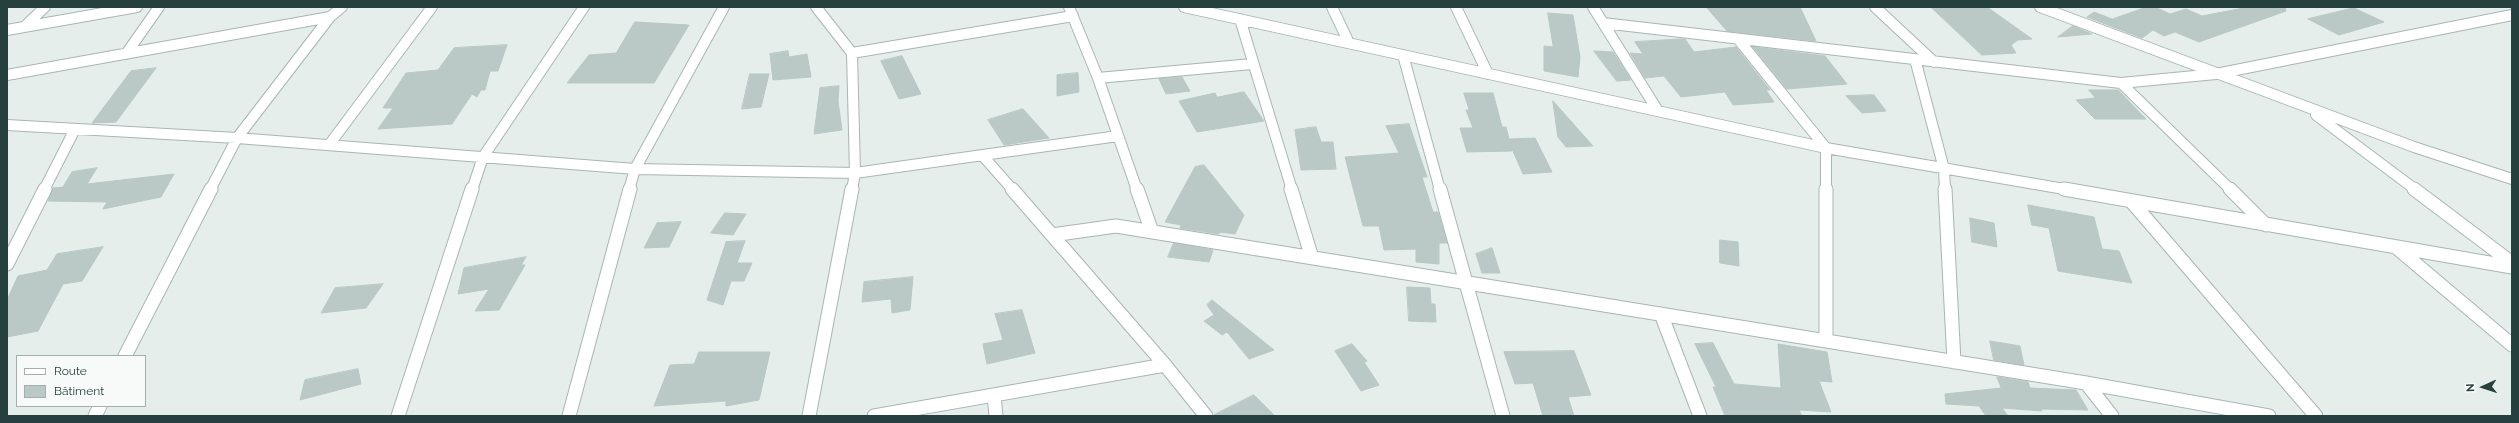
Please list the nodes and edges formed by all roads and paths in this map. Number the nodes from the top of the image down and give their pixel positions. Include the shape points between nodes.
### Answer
1 (45, 7) edge
2 (137, 7) edge
3 (159, 7) edge
4 (342, 7) edge
5 (432, 7) edge
6 (584, 7) edge
7 (724, 7) edge
8 (816, 7) edge
9 (1184, 7) edge
10 (1332, 7) edge
11 (1456, 7) edge
12 (1593, 7) edge
13 (1875, 7) edge
14 (2040, 7) edge
15 (1071, 12) edge
16 (2512, 15) edge
17 (330, 17) junction
18 (1240, 19) junction
19 (1603, 23) junction
20 (24, 26) junction
21 (7, 30) edge
22 (1738, 39) junction
23 (1349, 43) junction
24 (852, 53) junction
25 (126, 54) junction
26 (1403, 55) junction
27 (1915, 59) junction
28 (1934, 62) junction
29 (1252, 64) junction
30 (1488, 74) junction
31 (2216, 74) junction
32 (7, 75) edge
33 (1098, 78) junction
34 (2121, 83) junction
35 (2305, 107) junction
36 (1658, 111) junction
37 (7, 125) edge
38 (75, 129) junction
39 (1118, 136) junction
40 (236, 138) junction
41 (329, 145) junction
42 (1826, 148) junction
43 (982, 155) junction
44 (483, 157) junction
45 (1944, 168) junction
46 (635, 169) junction
47 (855, 173) junction
48 (2512, 179) edge
49 (2131, 201) junction
50 (2266, 225) junction
51 (1152, 232) junction
52 (1052, 235) junction
53 (2396, 247) junction
54 (1312, 258) junction
55 (2512, 263) edge
56 (7, 264) edge
57 (2512, 267) edge
58 (1466, 283) junction
59 (1661, 314) junction
60 (1826, 341) junction
61 (2512, 345) edge
62 (126, 355) edge
63 (1954, 362) junction
64 (1165, 365) junction
65 (2086, 383) junction
66 (994, 395) junction
67 (99, 407) edge
68 (94, 416) edge
69 (398, 416) edge
70 (569, 416) edge
71 (809, 416) edge
72 (874, 416) edge
73 (996, 416) edge
74 (1206, 416) edge
75 (1503, 416) edge
76 (1700, 416) edge
77 (2112, 416) edge
78 (2269, 416) edge
79 (2316, 416) edge

1 - 20 street
2 - 20 street
3 - 25 street
4 - 17 street
5 - 41 street
6 - 44 street
7 - 46 street
8 - 24 street
9 - 18 street
10 - 23 street
11 - 30 street
12 - 19 street
13 - 28 street
14 - 31 street
15 - 24 street
15 - 33 street
16 - 31 street
17 - 25 street
17 - 40 street
18 - 23 street
18 - 29 street
19 - 22 street
19 - 36 street
20 - 21 street
22 - 27 street
22 - 42 street
23 - 26 street
24 - 47 street
25 - 32 street
26 - 30 street
26 - 58 street
27 - 28 street
27 - 45 street
28 - 34 street
29 - 33 street
29 - 54 street
30 - 36 street
31 - 34 street
31 - 35 street
33 - 39 street
34 - 50 street
35 - 48 street
35 - 55 street
36 - 42 street
37 - 38 street
38 - 40 street
38 - 56 street
39 - 43 street
39 - 51 street
40 - 41 street
40 - 62 street
41 - 44 street
42 - 45 street
42 - 60 street
43 - 47 street
43 - 52 street
44 - 46 street
44 - 69 street
45 - 49 street
45 - 63 street
46 - 47 street
46 - 70 street
47 - 71 street
49 - 50 street
49 - 79 street
50 - 53 street
51 - 52 street via 1116,226
51 - 54 street
52 - 64 street
53 - 57 street
53 - 61 street
54 - 58 street
58 - 59 street
58 - 75 street
59 - 60 street
59 - 76 street
60 - 63 street
63 - 65 street
64 - 66 street
64 - 74 street
65 - 77 street
65 - 78 street
66 - 72 street
66 - 73 street
67 - 68 street

